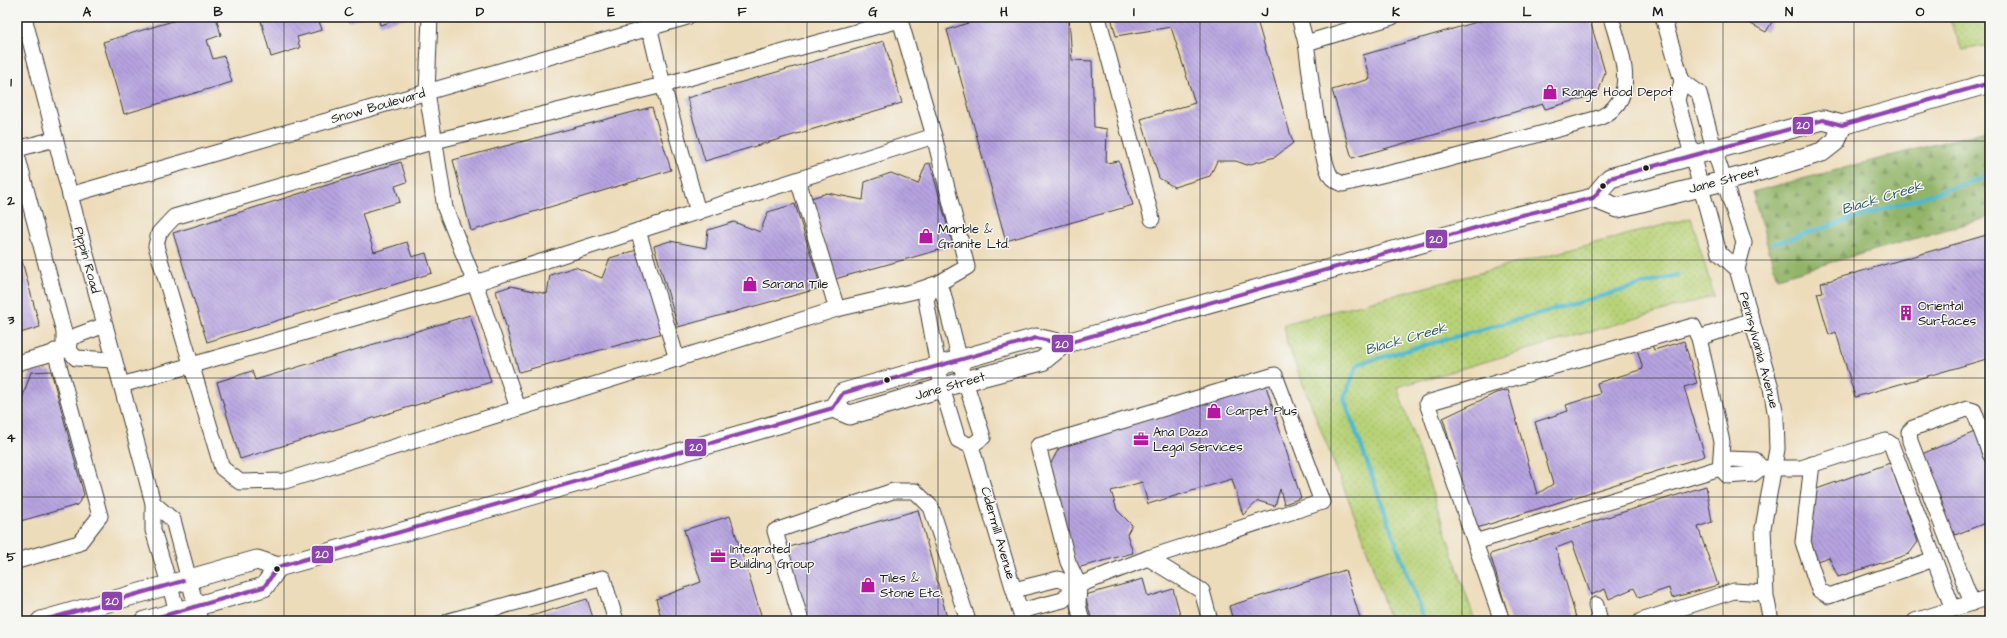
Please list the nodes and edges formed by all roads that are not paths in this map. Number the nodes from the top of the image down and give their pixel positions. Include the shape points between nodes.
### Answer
1 (24, 17) edge
2 (430, 17) edge
3 (686, 17) edge
4 (1098, 17) edge
5 (1299, 17) edge
6 (1392, 17) edge
7 (1611, 17) edge
8 (1663, 17) edge
9 (649, 22) edge
10 (1306, 43) junction
11 (1682, 81) junction
12 (1990, 83) edge
13 (663, 85) junction
14 (427, 92) junction
15 (1842, 125) junction
16 (934, 136) junction
17 (55, 138) junction
18 (435, 141) junction
19 (17, 149) edge
20 (1714, 149) junction
21 (17, 155) edge
22 (1692, 156) junction
23 (798, 180) junction
24 (1725, 181) junction
25 (1701, 186) junction
26 (70, 195) junction
27 (1593, 198) junction
28 (698, 212) junction
29 (1152, 219) dead end
30 (638, 231) junction
31 (1737, 269) junction
32 (475, 283) junction
33 (933, 285) junction
34 (837, 309) junction
35 (1752, 320) junction
36 (105, 325) junction
37 (1699, 338) junction
38 (1063, 344) junction
39 (63, 350) junction
40 (677, 359) junction
41 (114, 360) junction
42 (960, 360) junction
43 (17, 363) edge
44 (192, 365) junction
45 (938, 366) junction
46 (965, 381) junction
47 (121, 385) junction
48 (942, 388) junction
49 (518, 408) junction
50 (833, 408) junction
51 (971, 446) junction
52 (1990, 454) edge
53 (1812, 464) junction
54 (1720, 468) junction
55 (1767, 468) junction
56 (153, 503) junction
57 (1475, 542) junction
58 (1148, 558) junction
59 (1934, 559) junction
60 (17, 561) edge
61 (278, 567) junction
62 (189, 580) junction
63 (170, 585) junction
64 (1077, 586) junction
65 (1014, 590) junction
66 (1765, 593) junction
67 (1990, 597) edge
68 (1972, 603) junction
69 (1596, 605) dead end
70 (1953, 609) junction
71 (198, 614) edge
72 (179, 616) edge
73 (1021, 616) edge
74 (41, 621) edge
75 (145, 621) edge
76 (449, 621) edge
77 (616, 621) edge
78 (801, 621) edge
79 (968, 621) edge
80 (1082, 621) edge
81 (1210, 621) edge
82 (1502, 621) edge
83 (1600, 621) edge
84 (1641, 621) edge
85 (1771, 621) edge
86 (1915, 621) edge

1 - 17 street, Pippin Road
2 - 14 street
3 - 9 street, Snow Boulevard
4 - 29 street
5 - 10 street
6 - 10 street
7 - 10 street via 1626,72 1626,81 1622,94 1609,114 1444,160 1343,184 1332,178 1327,168
8 - 11 street
9 - 13 street
9 - 14 street, Snow Boulevard
11 - 20 street via 1699,93
11 - 22 street via 1677,100
12 - 15 main road
13 - 16 street via 900,20
13 - 18 street
13 - 28 street
14 - 18 street
14 - 26 street, Snow Boulevard
15 - 20 main road via 1823,120
15 - 24 main road, Jane Street via 1836,141 1822,152
16 - 23 street
16 - 33 street via 967,267
17 - 19 street
17 - 26 street, Pippin Road
18 - 32 street via 445,208
18 - 44 street via 174,217 159,233 156,246
20 - 22 main road
20 - 24 street
21 - 39 street via 64,332
22 - 25 street
22 - 27 main road via 1610,178
23 - 28 street
23 - 34 street
24 - 25 main road, Jane Street
24 - 31 street via 1744,243
25 - 27 main road, Jane Street via 1618,208
25 - 31 street via 1719,253
26 - 36 street, Pippin Road
27 - 38 main road, Jane Street via 1514,217
28 - 30 street
30 - 32 street
30 - 40 street
31 - 35 street, Pennsylvania Avenue
32 - 44 street
32 - 49 street
33 - 34 street
33 - 42 street via 943,293
33 - 45 street via 926,300
34 - 40 street
35 - 37 street
35 - 55 street, Pennsylvania Avenue via 1771,388 1776,417 1777,448
36 - 39 street via 70,338
36 - 41 street, Pippin Road
37 - 54 street via 1722,442
37 - 57 street via 1693,326 1427,403
38 - 42 main road, Jane Street via 1036,338
38 - 46 main road, Jane Street via 1042,361
39 - 41 street via 76,358
39 - 43 street
39 - 60 street via 100,516 79,543
40 - 49 street
41 - 47 street, Pippin Road
42 - 45 main road, Jane Street
42 - 46 street
44 - 47 street
44 - 49 street via 222,468 240,482 284,481
45 - 48 street
45 - 50 main road, Jane Street via 843,393
46 - 48 main road, Jane Street
46 - 51 street via 983,437
47 - 56 street, Pippin Road
48 - 50 main road, Jane Street via 850,415
48 - 51 street via 958,440
50 - 61 main road
51 - 65 street, Cidermill Avenue
52 - 68 street via 1974,411 1967,409 1913,428 1909,432 1910,441
53 - 55 street via 1801,468
53 - 59 street via 1880,442 1886,441 1891,444
53 - 59 street via 1803,542 1819,590 1824,594 1829,596
54 - 55 street via 1728,476 1753,474
54 - 57 street
55 - 66 street, Pennsylvania Avenue via 1763,528
56 - 62 street via 173,520
56 - 63 street, Pippin Road via 153,530
57 - 82 street
58 - 64 street
58 - 64 street via 1322,502 1275,375 1038,446 1068,562
58 - 81 street via 1202,591
59 - 70 street
61 - 62 main road via 257,560
61 - 71 main road via 264,587
62 - 63 main road
62 - 71 street
63 - 72 street, Pippin Road
63 - 74 main road
64 - 65 street via 1058,579
64 - 73 street via 1063,600
64 - 80 street
65 - 73 street, Cidermill Avenue
66 - 84 street via 1734,591
66 - 85 street, Pennsylvania Avenue
67 - 68 street
68 - 70 street
69 - 83 street
70 - 86 street
71 - 72 main road
72 - 75 main road
76 - 77 street via 603,578
78 - 79 street via 775,531 893,491 915,491 931,507

